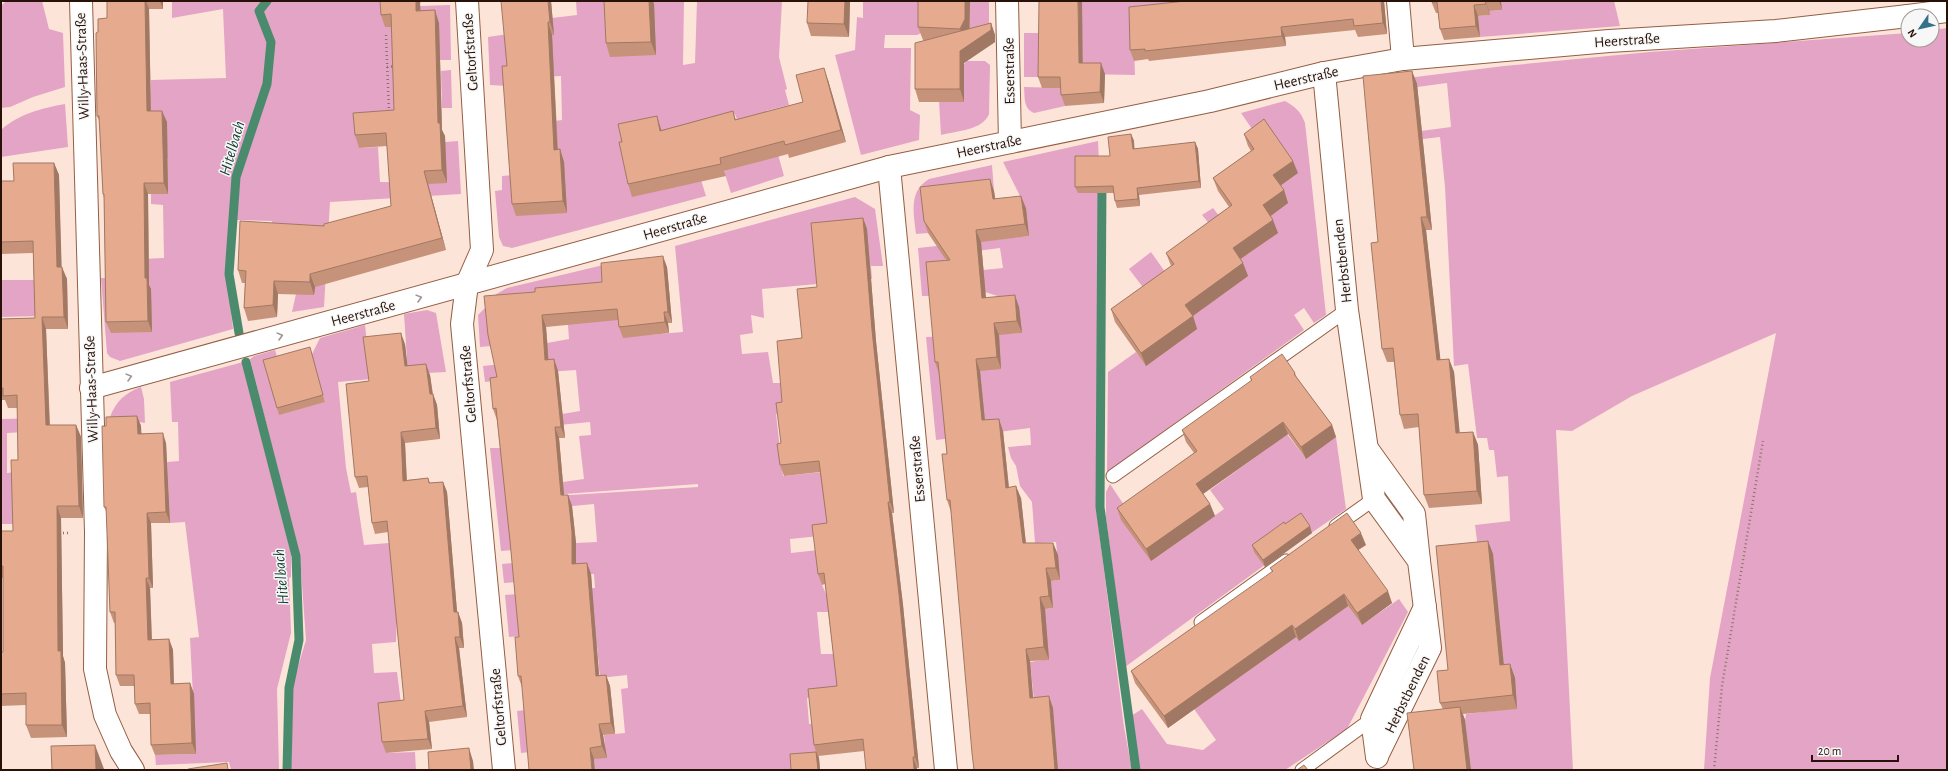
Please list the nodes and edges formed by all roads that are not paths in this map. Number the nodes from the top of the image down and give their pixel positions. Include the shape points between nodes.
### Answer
1 (81, 1) edge
2 (467, 1) edge
3 (1007, 1) edge
4 (1398, 1) edge
5 (1900, 17) edge
6 (1403, 59) junction
7 (1324, 73) junction
8 (1010, 142) junction
9 (888, 167) junction
10 (466, 284) junction
11 (1347, 310) junction
12 (91, 388) junction
13 (1366, 448) junction
14 (1113, 476) dead end
15 (1374, 499) junction
16 (1322, 535) edge
17 (1297, 554) edge
18 (1419, 561) junction
19 (1425, 607) junction
20 (1188, 631) edge
21 (1372, 720) junction
22 (1378, 763) edge
23 (133, 770) edge
24 (504, 770) edge
25 (946, 770) edge
26 (1302, 770) edge

1 - 12 street, Willy-Haas-Straße
2 - 10 street, Geltorfstraße via 482,250
3 - 8 street, Esserstraße
4 - 6 street
5 - 6 street, Heerstraße via 1776,31 1609,41
6 - 7 street, Heerstraße
7 - 8 street, Heerstraße via 1210,101
7 - 11 street, Herbstbenden
8 - 9 street, Heerstraße
9 - 10 street, Heerstraße
9 - 25 street, Esserstraße
12 -> 10 street, Heerstraße
10 - 24 street, Geltorfstraße via 462,324
11 - 13 street, Herbstbenden
11 - 14 lane
12 - 23 street, Willy-Haas-Straße via 96,532 95,669 105,715
13 - 15 street, Herbstbenden
13 - 18 street, Herbstbenden via 1414,514
15 - 16 lane
15 - 18 street, Herbstbenden
17 - 20 lane
18 - 19 street, Herbstbenden
19 - 21 street, Herbstbenden
19 - 22 street, Herbstbenden via 1430,648
21 - 22 street, Herbstbenden
21 - 26 lane

